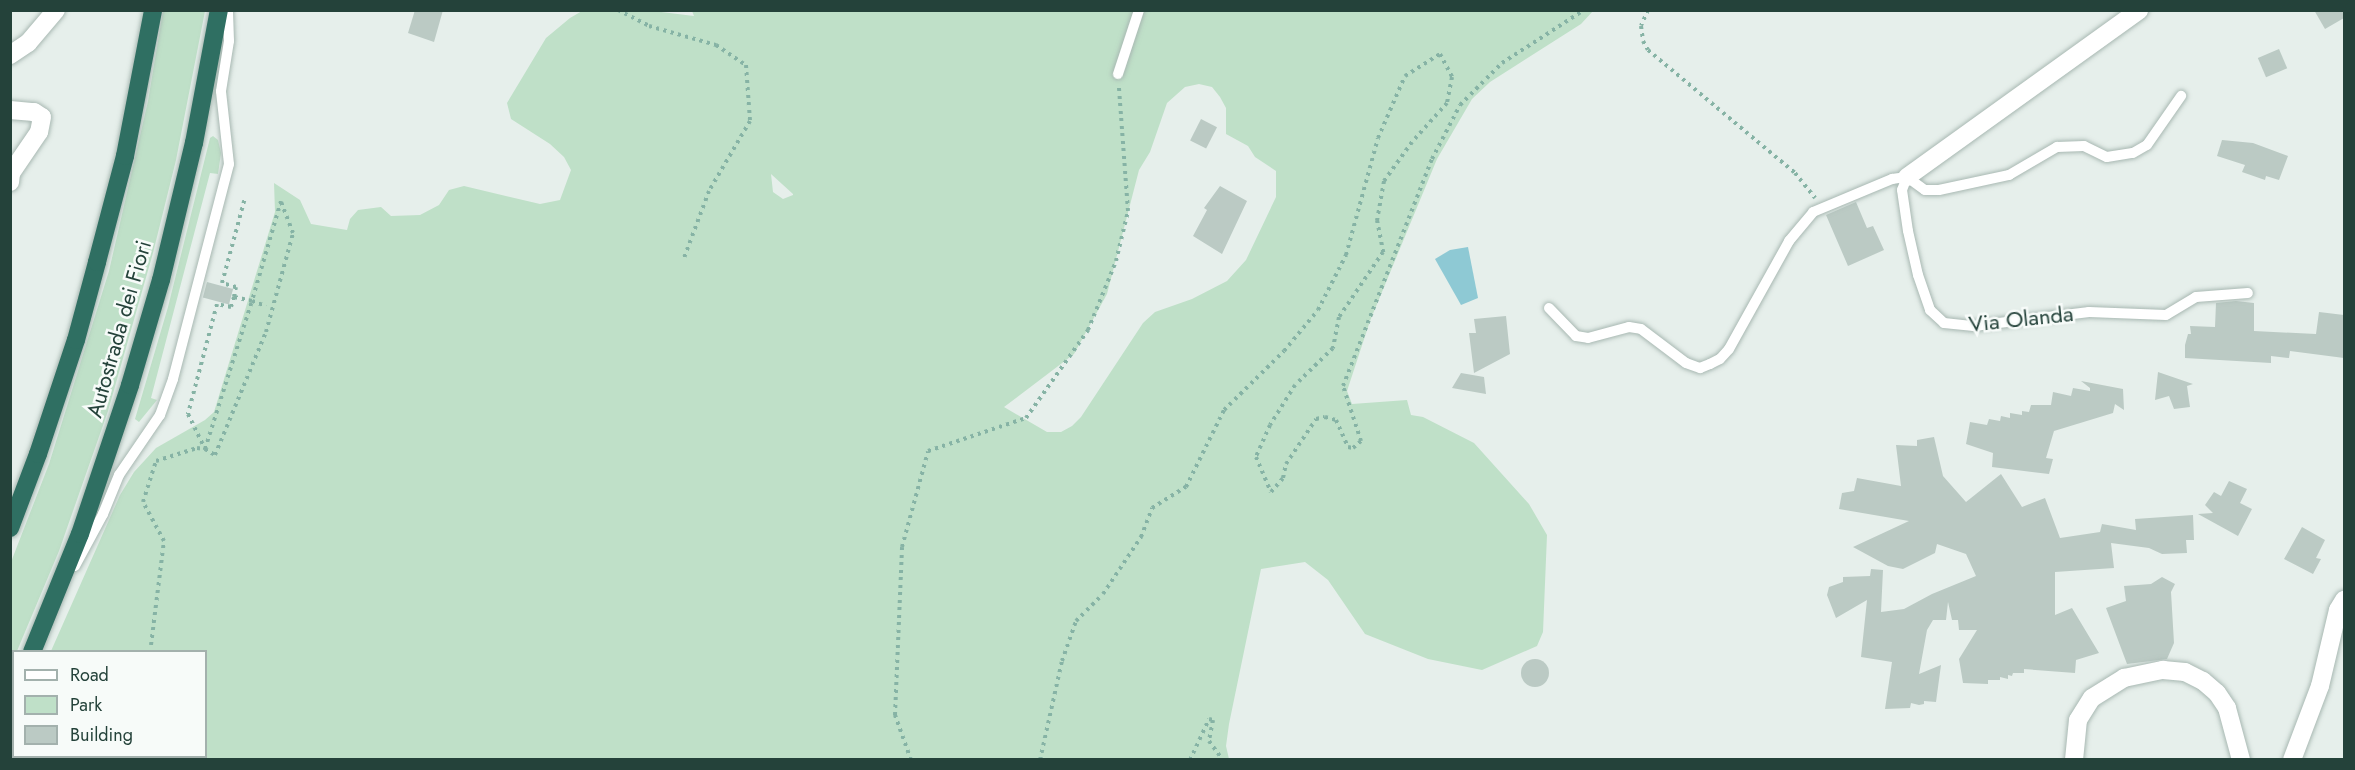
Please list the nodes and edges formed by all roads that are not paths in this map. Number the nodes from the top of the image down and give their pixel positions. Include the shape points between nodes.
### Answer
1 (56, 10) edge
2 (153, 10) edge
3 (219, 10) edge
4 (228, 10) edge
5 (1139, 10) edge
6 (2139, 10) edge
7 (10, 55) edge
8 (1118, 74) road end
9 (2181, 96) dead end
10 (10, 111) edge
11 (1907, 177) junction
12 (10, 182) edge
13 (2248, 293) dead end
14 (1549, 308) dead end
15 (10, 528) edge
16 (2344, 600) edge
17 (54, 602) junction
18 (32, 650) edge
19 (2074, 759) edge
20 (2241, 759) edge
21 (2292, 759) edge

1 - 7 street via 28,43
2 - 15 highway, Autostrada dei Fiori via 98,262 68,363
3 - 17 highway, Autostrada dei Fiori via 194,143 161,280 130,386
4 - 17 lane via 229,41 221,91 229,164 173,379 160,415 119,475 103,514
5 - 8 lane
6 - 11 street
9 - 11 lane via 2147,145 2133,153 2107,157 2084,146 2057,147 2009,175 1939,190 1925,190
10 - 12 street via 34,112 42,117 39,132 11,173
11 - 13 lane, Via Olanda via 1902,190 1918,274 1930,310 1944,323 1974,326 2089,312 2166,315 2196,297
11 - 14 lane via 1892,179 1823,208 1803,221 1729,349 1720,359 1700,368 1686,363 1641,329 1629,327 1588,338 1576,336
16 - 21 street via 2338,610 2320,686
17 - 18 highway, Autostrada dei Fiori
19 - 20 street via 2078,720 2092,698 2124,678 2163,670 2185,672 2217,693 2227,708

